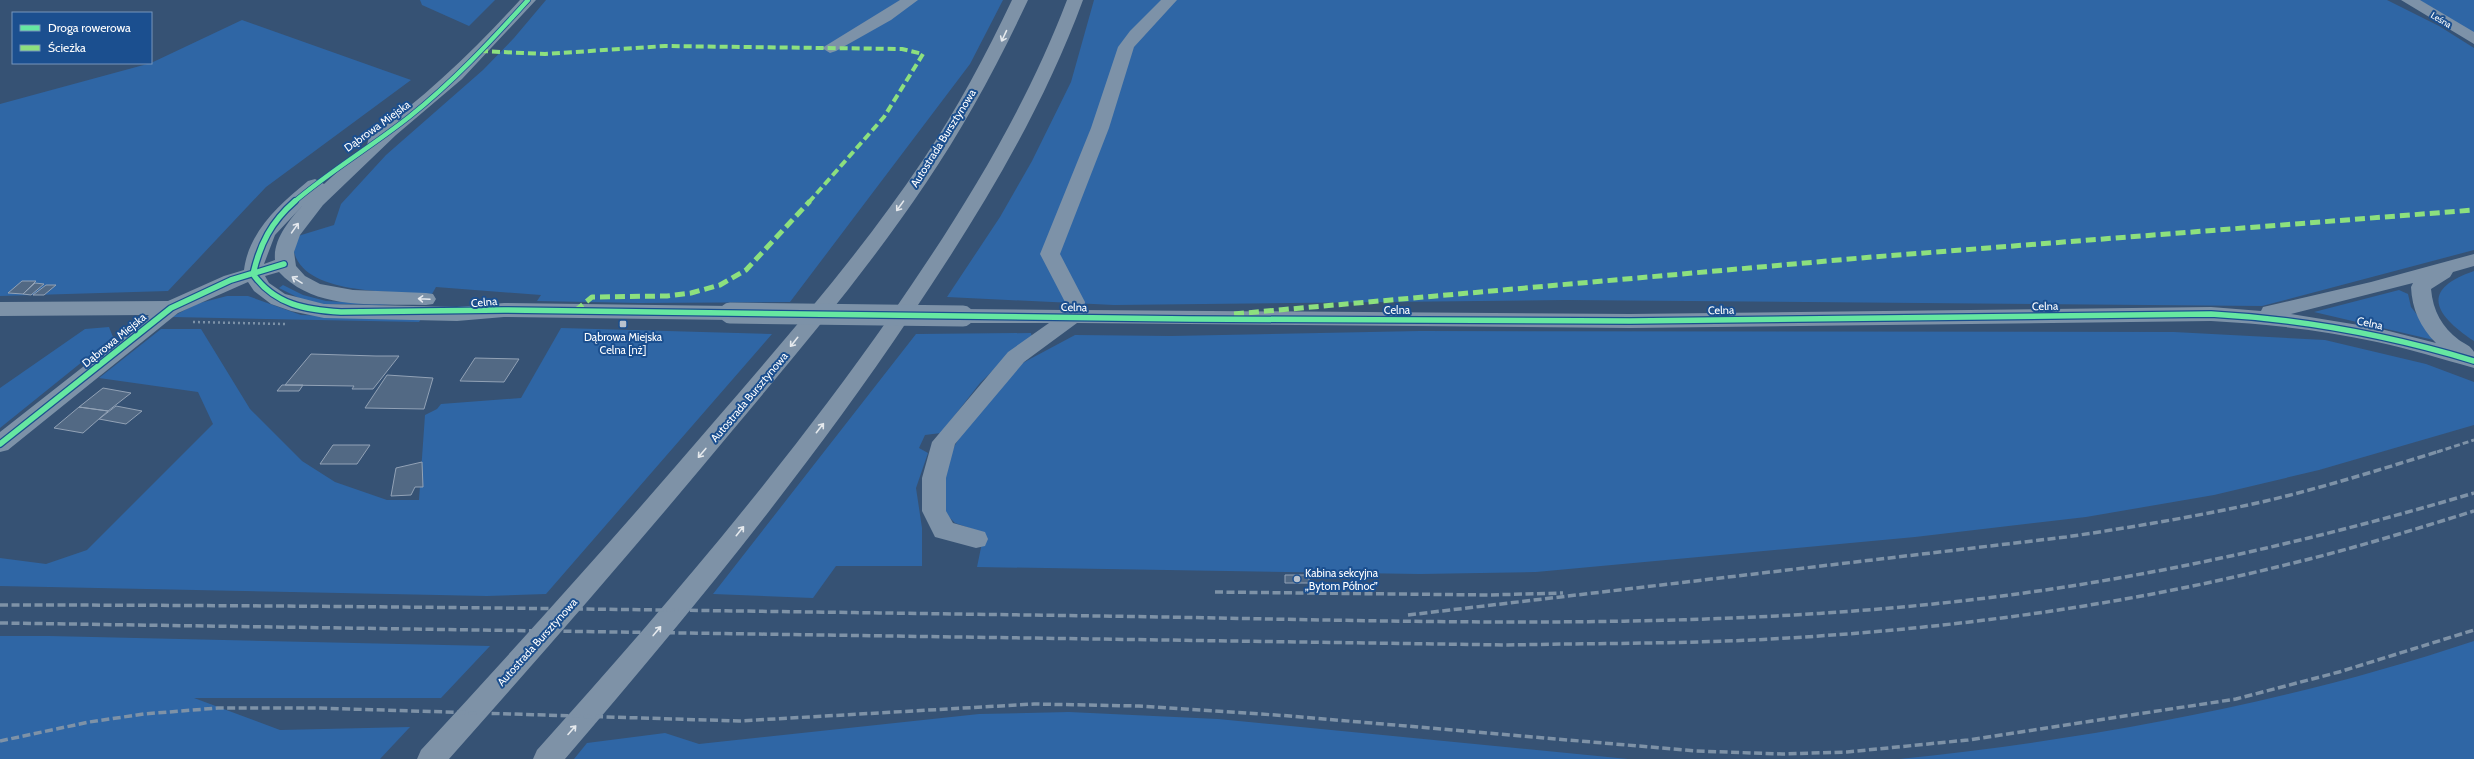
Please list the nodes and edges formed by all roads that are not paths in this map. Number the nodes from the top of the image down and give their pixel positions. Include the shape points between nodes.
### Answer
1 (528, 0) edge
2 (910, 0) edge
3 (1020, 0) edge
4 (1076, 0) edge
5 (1169, 0) edge
6 (2409, 0) edge
7 (2474, 39) edge
8 (830, 48) dead end
9 (388, 133) junction
10 (2466, 263) edge
11 (284, 264) junction
12 (253, 274) junction
13 (0, 308) edge
14 (171, 308) junction
15 (504, 310) junction
16 (2254, 315) junction
17 (1072, 317) junction
18 (2474, 360) edge
19 (0, 444) edge
20 (976, 538) dead end
21 (431, 759) edge
22 (547, 759) edge

1 - 9 street, Dąbrowa Miejska via 458,74
2 - 8 street
3 -> 21 highway, Autostrada Bursztynowa via 1000,44 934,154 906,198 848,275 651,513
22 -> 4 highway via 703,577 782,478 877,351 945,250 1012,140
5 - 17 street via 1133,35 1126,47 1100,128 1050,254 1075,302
6 - 7 street, Leśna
11 -> 9 street, Dąbrowa Miejska via 283,251 291,233 304,215
9 - 12 street, Dąbrowa Miejska via 349,158 280,216 266,233 257,250
10 - 16 street
10 - 18 street via 2435,276 2421,287 2421,304 2426,317 2438,332 2455,348
11 - 12 street, Dąbrowa Miejska
15 -> 11 street, Celna via 440,300 328,293 310,287 290,275
12 - 14 street, Dąbrowa Miejska via 211,289
12 - 15 street, Celna via 261,287 278,299 324,311 457,314
13 - 14 street
14 - 19 street, Dąbrowa Miejska
15 - 17 street, Celna, bridge
16 - 17 street, Celna via 1630,321
16 - 18 street, Celna via 2397,338
17 - 20 street via 1016,358 944,442 934,478 934,511 944,530

